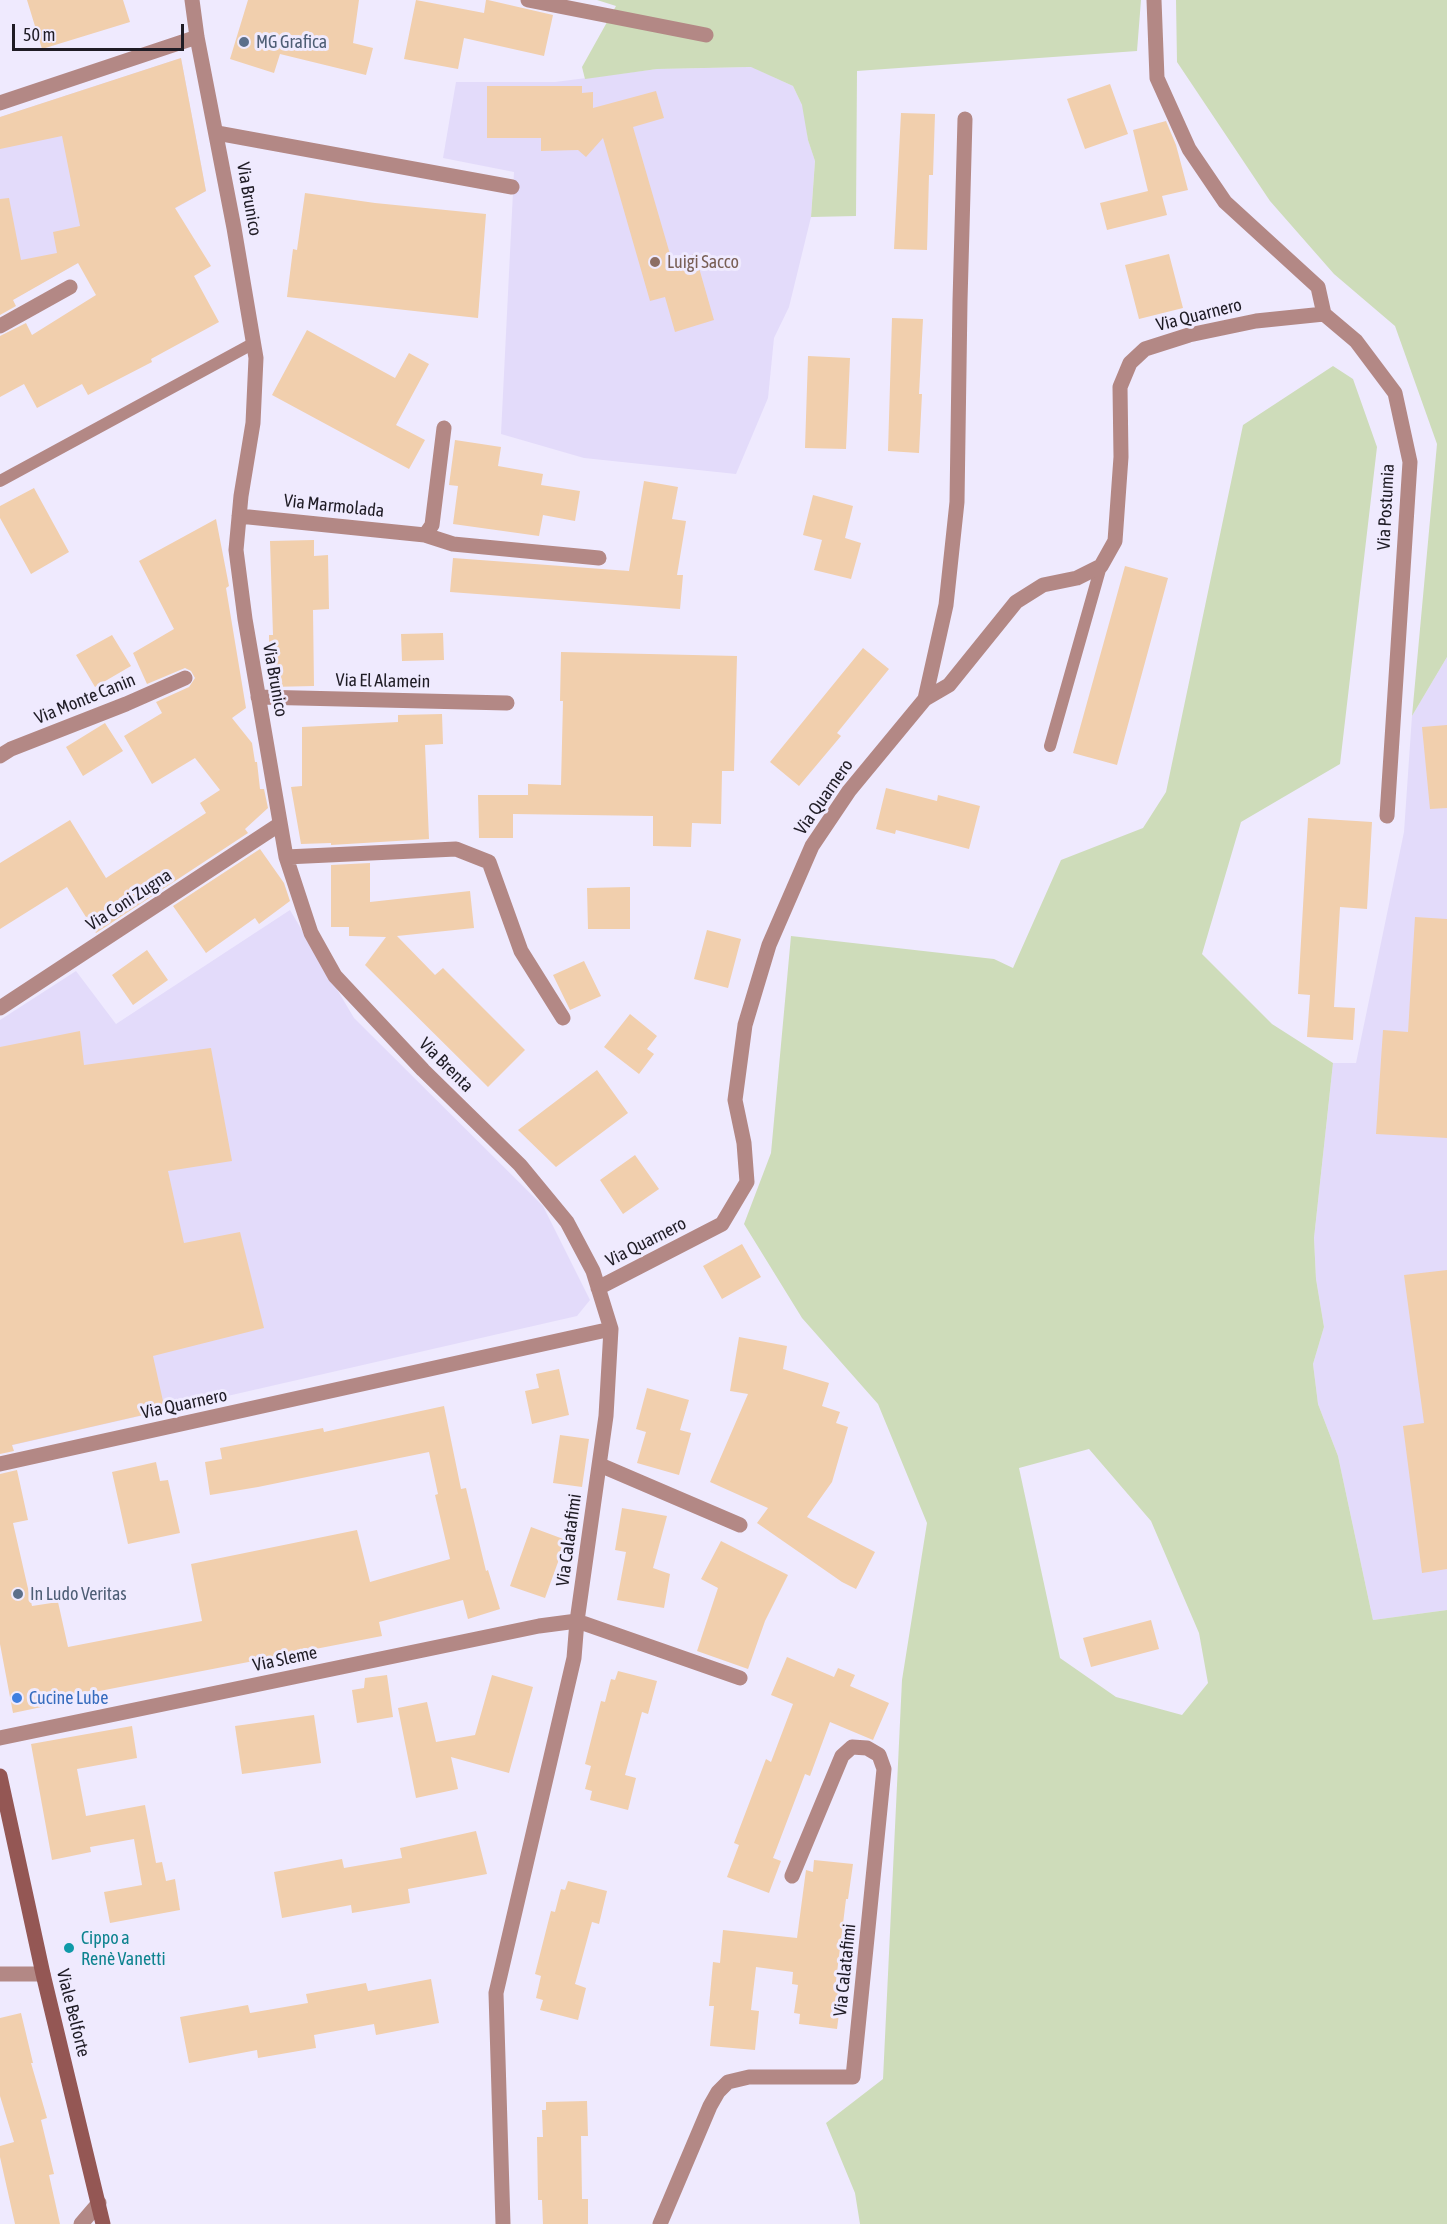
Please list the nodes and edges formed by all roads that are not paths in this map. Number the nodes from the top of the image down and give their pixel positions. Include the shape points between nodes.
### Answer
1 (192, 0) edge
2 (528, 0) edge
3 (1154, 0) edge
4 (706, 35) dead end
5 (197, 38) junction
6 (0, 103) edge
7 (965, 120) dead end
8 (217, 133) junction
9 (512, 187) dead end
10 (70, 287) dead end
11 (1324, 314) junction
12 (0, 326) edge
13 (254, 343) junction
14 (444, 428) dead end
15 (0, 481) edge
16 (239, 516) junction
17 (425, 535) junction
18 (599, 558) dead end
19 (1101, 566) junction
20 (184, 678) dead end
21 (258, 698) junction
22 (925, 699) junction
23 (507, 703) dead end
24 (1050, 746) dead end
25 (0, 756) edge
26 (1387, 816) dead end
27 (280, 824) junction
28 (286, 857) junction
29 (0, 1008) edge
30 (562, 1018) dead end
31 (598, 1288) junction
32 (611, 1329) junction
33 (0, 1464) edge
34 (600, 1464) junction
35 (740, 1525) dead end
36 (577, 1621) junction
37 (740, 1678) dead end
38 (0, 1738) edge
39 (0, 1776) edge
40 (792, 1876) dead end
41 (0, 1974) edge
42 (43, 1974) junction
43 (99, 2203) junction
44 (81, 2224) edge
45 (103, 2224) edge
46 (503, 2224) edge
47 (660, 2224) edge

1 - 5 street, Via Brunico
2 - 4 street
3 - 11 street via 1157,78 1189,149 1225,202 1318,287
5 - 6 street
5 - 8 street, Via Brunico
7 - 22 street, Via Quarnero via 957,502 946,605
8 - 9 street, Via Brunico
8 - 13 street, Via Brunico
10 - 12 street
11 - 19 street, Via Quarnero via 1256,321 1189,335 1145,349 1131,363 1120,387 1121,457 1115,541
11 - 26 street, Via Postumia via 1356,341 1395,393 1410,462
13 - 15 lane
13 - 16 street, Via Brunico via 253,423
14 - 17 street via 432,525
16 - 17 street, Via Marmolada
16 - 21 street, Via Brunico via 236,550
17 - 18 street, Via Marmolada via 453,544
19 - 22 street, Via Quarnero via 1077,578 1043,585 1017,602 949,685
19 - 24 lane
20 - 25 street, Via Monte Canin
21 - 23 street, Via El Alamein
21 - 27 street, Via Brunico
22 - 31 street, Via Quarnero via 849,791 812,846 769,945 745,1025 735,1100 747,1182 722,1224
27 - 28 street, Via Brunico
27 - 29 street, Via Coni Zugna
28 - 30 street via 456,849 489,862 521,951
28 - 31 street, Via Brenta via 311,933 335,976 520,1165 567,1222
31 - 32 street, Via Quarnero
32 - 33 street, Via Quarnero
32 - 34 street, Via Calatafimi
34 - 35 street
34 - 36 street, Via Calatafimi
36 - 37 street
36 - 38 street, Via Sleme
36 - 46 street, Via Calatafimi via 574,1658 496,1993
39 - 42 main road, Viale Belforte
40 - 47 street, Via Calatafimi via 842,1756 852,1747 867,1748 879,1755 884,1769 854,2077 749,2077 728,2082 710,2106
41 - 42 street
42 - 43 main road, Viale Belforte
43 - 44 street
43 - 45 main road, Viale Belforte

